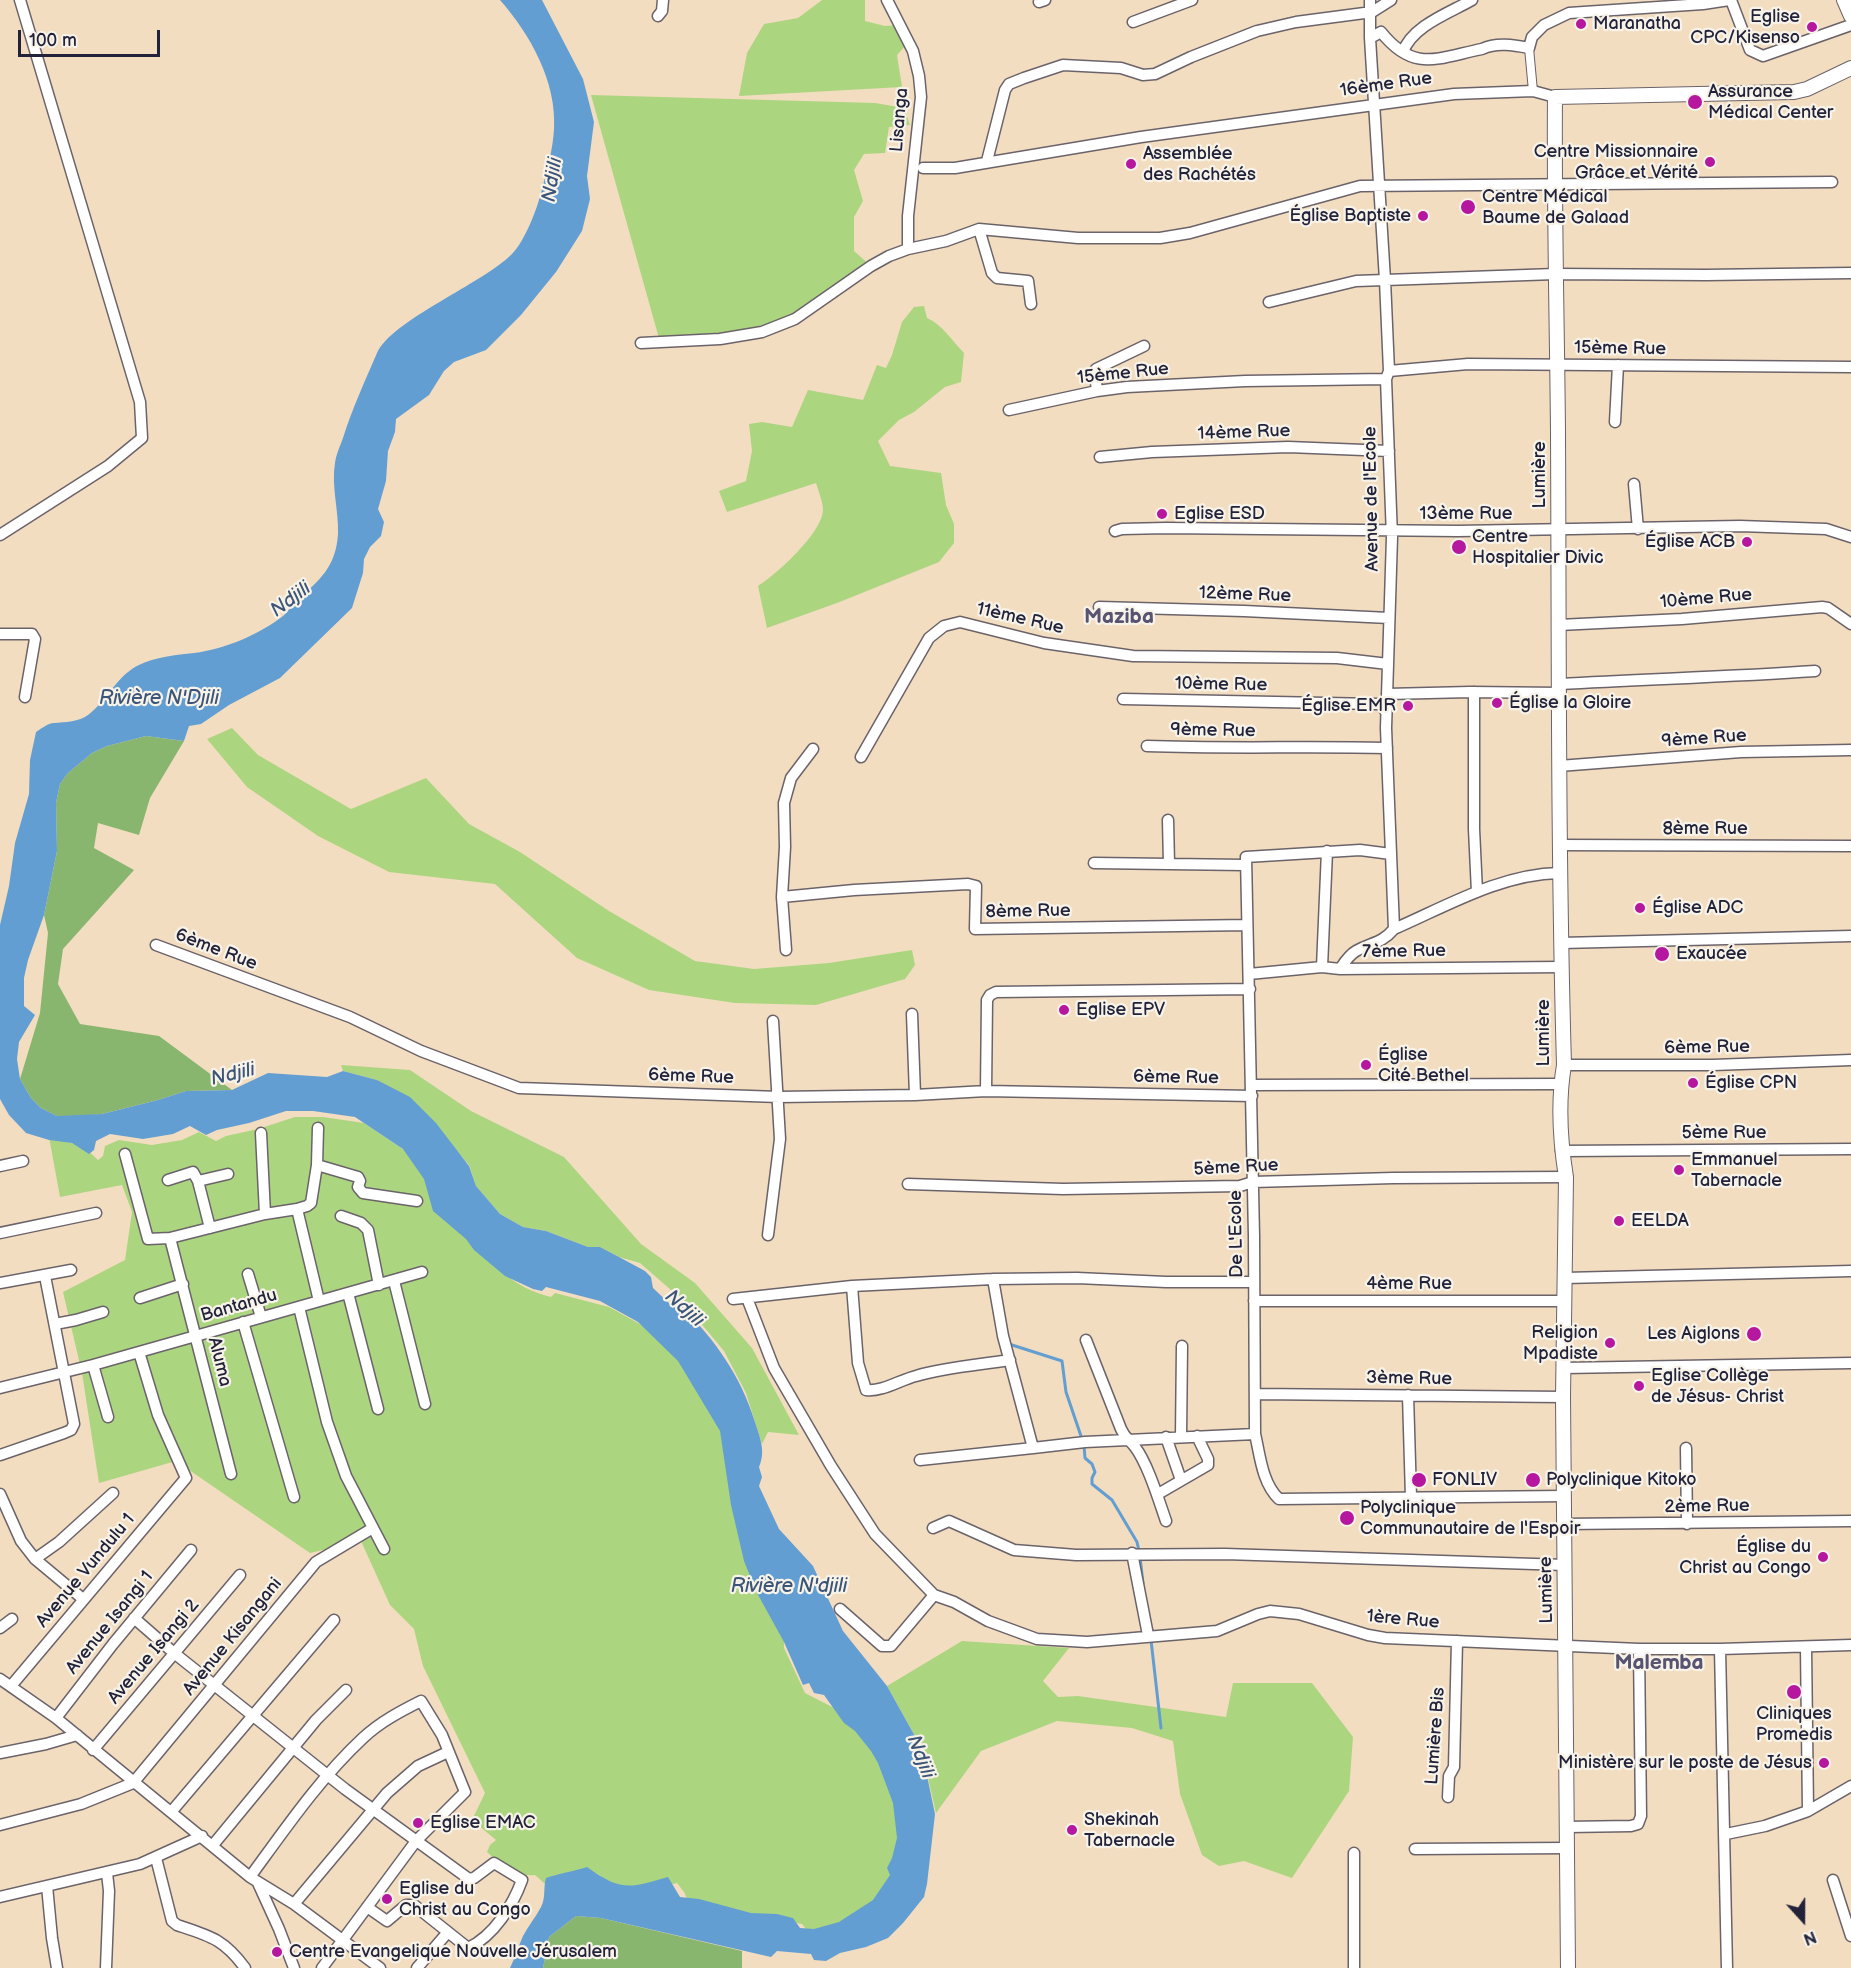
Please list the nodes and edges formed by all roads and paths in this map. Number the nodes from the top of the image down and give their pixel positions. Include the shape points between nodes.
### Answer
1 (20, 0) edge
2 (663, 0) edge
3 (887, 0) edge
4 (1192, 0) edge
5 (1370, 0) edge
6 (1391, 0) edge
7 (1472, 0) edge
8 (1730, 0) edge
9 (1844, 0) edge
10 (1371, 12) junction
11 (658, 16) dead end
12 (1851, 16) edge
13 (1133, 22) dead end
14 (1851, 25) edge
15 (1370, 38) junction
16 (1529, 48) junction
17 (1403, 52) junction
18 (1851, 68) edge
19 (1533, 91) junction
20 (1555, 97) junction
21 (1374, 105) junction
22 (987, 161) junction
23 (923, 168) dead end
24 (1832, 182) dead end
25 (1379, 185) junction
26 (1554, 185) junction
27 (980, 229) junction
28 (908, 249) junction
29 (1851, 273) edge
30 (1555, 274) junction
31 (1385, 279) junction
32 (1269, 302) dead end
33 (1031, 304) dead end
34 (641, 343) dead end
35 (1144, 346) dead end
36 (1558, 364) junction
37 (1618, 365) junction
38 (1851, 367) edge
39 (1387, 375) junction
40 (1097, 391) junction
41 (1009, 410) dead end
42 (1615, 422) dead end
43 (1389, 451) junction
44 (1100, 457) dead end
45 (1634, 484) dead end
46 (1638, 529) junction
47 (1392, 530) junction
48 (1558, 530) junction
49 (1115, 531) dead end
50 (0, 535) edge
51 (1851, 537) edge
52 (1099, 607) dead end
53 (1389, 618) junction
54 (1851, 624) edge
55 (1559, 625) junction
56 (0, 634) edge
57 (1388, 664) junction
58 (1815, 671) dead end
59 (1560, 689) junction
60 (1474, 692) junction
61 (1387, 694) junction
62 (24, 697) dead end
63 (1123, 699) dead end
64 (1386, 712) junction
65 (1147, 746) dead end
66 (1387, 748) junction
67 (813, 749) dead end
68 (1851, 750) edge
69 (861, 757) dead end
70 (1559, 766) junction
71 (1168, 820) dead end
72 (1559, 846) junction
73 (1851, 846) edge
74 (1327, 851) junction
75 (1391, 854) junction
76 (1246, 861) junction
77 (1094, 863) dead end
78 (1169, 864) junction
79 (1559, 873) junction
80 (1477, 892) junction
81 (782, 897) junction
82 (1247, 925) junction
83 (1394, 929) junction
84 (1851, 936) edge
85 (1561, 943) junction
86 (156, 945) dead end
87 (786, 950) dead end
88 (1322, 967) junction
89 (1561, 967) junction
90 (1340, 969) junction
91 (1249, 974) junction
92 (1250, 989) junction
93 (912, 1014) dead end
94 (773, 1021) dead end
95 (1851, 1060) edge
96 (1564, 1065) junction
97 (1561, 1084) junction
98 (986, 1091) junction
99 (1252, 1091) junction
100 (915, 1095) junction
101 (779, 1097) junction
102 (318, 1128) dead end
103 (261, 1133) dead end
104 (1851, 1149) edge
105 (1562, 1151) junction
106 (125, 1154) dead end
107 (23, 1161) dead end
108 (0, 1166) edge
109 (317, 1166) junction
110 (228, 1174) dead end
111 (1566, 1177) junction
112 (168, 1180) dead end
113 (198, 1181) junction
114 (1253, 1182) junction
115 (908, 1184) dead end
116 (417, 1202) dead end
117 (294, 1209) junction
118 (96, 1213) dead end
119 (265, 1214) junction
120 (341, 1216) dead end
121 (210, 1228) junction
122 (0, 1233) edge
123 (768, 1235) dead end
124 (170, 1238) junction
125 (71, 1270) dead end
126 (1851, 1271) edge
127 (422, 1272) dead end
128 (248, 1274) dead end
129 (45, 1276) junction
130 (1565, 1278) junction
131 (993, 1280) junction
132 (394, 1281) junction
133 (0, 1282) edge
134 (1254, 1282) junction
135 (183, 1284) junction
136 (380, 1285) junction
137 (852, 1286) junction
138 (348, 1293) junction
139 (140, 1298) dead end
140 (747, 1298) junction
141 (733, 1299) dead end
142 (319, 1301) junction
143 (1254, 1301) junction
144 (1564, 1301) junction
145 (299, 1306) junction
146 (103, 1311) dead end
147 (261, 1317) junction
148 (243, 1322) junction
149 (55, 1324) junction
150 (196, 1336) junction
151 (1086, 1340) dead end
152 (1182, 1346) dead end
153 (139, 1352) junction
154 (1010, 1360) junction
155 (1851, 1363) edge
156 (93, 1365) junction
157 (1564, 1368) junction
158 (65, 1372) junction
159 (0, 1388) edge
160 (1255, 1394) junction
161 (1408, 1395) junction
162 (1563, 1397) junction
163 (425, 1404) dead end
164 (378, 1409) dead end
165 (108, 1417) dead end
166 (1255, 1434) junction
167 (1181, 1436) junction
168 (1197, 1436) junction
169 (1166, 1437) junction
170 (1126, 1440) junction
171 (1033, 1448) junction
172 (1686, 1448) dead end
173 (0, 1455) edge
174 (920, 1460) dead end
175 (231, 1474) dead end
176 (1181, 1480) junction
177 (113, 1493) dead end
178 (0, 1494) edge
179 (1158, 1494) junction
180 (1564, 1496) junction
181 (294, 1497) dead end
182 (1411, 1497) junction
183 (1166, 1521) dead end
184 (1851, 1521) edge
185 (1564, 1524) junction
186 (1687, 1524) junction
187 (373, 1528) junction
188 (933, 1528) dead end
189 (384, 1549) dead end
190 (191, 1550) dead end
191 (1132, 1553) junction
192 (35, 1559) junction
193 (1565, 1566) junction
194 (240, 1575) dead end
195 (934, 1594) junction
196 (83, 1599) junction
197 (840, 1610) dead end
198 (134, 1618) junction
199 (12, 1619) dead end
200 (334, 1620) dead end
201 (0, 1629) edge
202 (1150, 1635) junction
203 (1457, 1641) junction
204 (1566, 1646) junction
205 (1851, 1646) edge
206 (1806, 1647) junction
207 (1639, 1649) junction
208 (1720, 1649) junction
209 (174, 1653) junction
210 (0, 1679) edge
211 (215, 1685) junction
212 (11, 1686) junction
213 (346, 1690) dead end
214 (253, 1716) junction
215 (56, 1718) junction
216 (77, 1735) junction
217 (294, 1747) junction
218 (93, 1750) junction
219 (448, 1752) junction
220 (0, 1753) edge
221 (329, 1775) junction
222 (133, 1783) junction
223 (1851, 1786) edge
224 (1448, 1797) dead end
225 (373, 1809) junction
226 (172, 1811) junction
227 (1808, 1811) junction
228 (0, 1825) edge
229 (1567, 1827) junction
230 (1726, 1834) junction
231 (202, 1836) junction
232 (416, 1841) junction
233 (213, 1845) junction
234 (1568, 1848) junction
235 (1415, 1849) dead end
236 (1354, 1853) dead end
237 (156, 1858) junction
238 (107, 1873) junction
239 (254, 1879) junction
240 (1833, 1880) dead end
241 (47, 1886) junction
242 (0, 1897) edge
243 (294, 1904) junction
244 (367, 1907) junction
245 (448, 1932) junction
246 (1851, 1936) edge
247 (342, 1939) junction
248 (57, 1968) edge
249 (106, 1968) edge
250 (245, 1968) edge
251 (294, 1968) edge
252 (322, 1968) edge
253 (380, 1968) edge
254 (417, 1968) edge
255 (1354, 1968) edge
256 (1568, 1968) edge
257 (1727, 1968) edge

1 - 50 street via 140,402 142,438 108,466
2 - 11 street
3 - 28 street, Lisanga via 913,51 921,97
4 - 13 street
5 - 10 street, Avenue de l'Ecole
6 - 10 street
7 - 17 street via 1424,27 1410,39
8 - 14 street via 1750,50 1763,56
8 - 16 street via 1569,13 1544,25 1532,37
9 - 12 street
10 - 15 street, Avenue de l'Ecole
10 - 22 street via 1296,22 1257,32 1155,74 1063,65 1024,78 1005,90
15 - 17 street via 1382,32
15 - 21 street, Avenue de l'Ecole
16 - 17 street via 1488,45 1426,60
16 - 19 street
18 - 20 street, 16ème Rue via 1794,92
19 - 20 street, 16ème Rue
19 - 21 street, 16ème Rue via 1454,94
20 - 26 street, Lumière
21 - 22 street, 16ème Rue
21 - 25 street, Avenue de l'Ecole
22 - 23 street, 16ème Rue via 955,168
24 - 26 street
25 - 26 street
25 - 27 street via 1360,186 1160,238 1078,238
25 - 31 street, Avenue de l'Ecole
26 - 30 street, Lumière
27 - 28 street
27 - 33 street via 992,273 997,278 1028,281
28 - 34 street via 871,266 795,319 762,332 720,339
29 - 30 street
30 - 31 street
30 - 36 street, Lumière
31 - 32 street via 1356,281
31 - 39 street, Avenue de l'Ecole
35 - 40 street via 1096,369
36 - 37 street, 15ème Rue
36 - 39 street, 15ème Rue via 1468,364
36 - 48 street, Lumière
37 - 38 street, 15ème Rue
37 - 42 street
39 - 40 street, 15ème Rue via 1150,385
39 - 43 street, Avenue de l'Ecole
40 - 41 street, 15ème Rue
43 - 44 street, 14ème Rue via 1288,447
43 - 47 street, Avenue de l'Ecole
45 - 46 street
46 - 48 street, 13ème Rue
46 - 51 street, 13ème Rue via 1826,529
47 - 48 street, 13ème Rue
47 - 49 street, 13ème Rue
47 - 53 street, Avenue de l'Ecole
48 - 55 street, Lumière
52 - 53 street, 12ème Rue
53 - 57 street, Avenue de l'Ecole
54 - 55 street, 10ème Rue via 1822,608
55 - 59 street, Lumière
56 - 62 street via 27,633 35,639
57 - 61 street, Avenue de l'Ecole
57 - 69 street, 11ème Rue via 1337,658 1133,656 1044,643 960,622 944,626 929,638
58 - 59 street via 1670,678
59 - 60 street
59 - 70 street, Lumière
60 - 61 street
60 - 80 street
61 - 64 street, Avenue de l'Ecole
63 - 64 street, 10ème Rue via 1381,704
64 - 66 street, Avenue de l'Ecole
65 - 66 street, 9ème Rue
66 - 75 street, Avenue de l'Ecole
67 - 81 street via 790,778 784,803
68 - 70 street, 9ème Rue via 1741,753
70 - 72 street, Lumière
71 - 78 street
72 - 73 street, 8ème Rue
72 - 79 street, Lumière
74 - 75 street
74 - 76 street
74 - 88 street
75 - 83 street, Avenue de l'Ecole
76 - 78 street
76 - 82 street, De L'Ecole
77 - 78 street
79 - 80 street via 1514,878
79 - 85 street, Lumière
80 - 83 street
81 - 82 street, 8ème Rue via 968,884 976,886 975,929
81 - 87 street
82 - 91 street, De L'Ecole
83 - 90 street via 1386,939 1356,951
84 - 85 street
85 - 89 street, Lumière
86 - 101 street, 6ème Rue via 350,1017 421,1051 519,1088
88 - 90 street, 7ème Rue
88 - 91 street, 7ème Rue
89 - 90 street, 7ème Rue
89 - 96 street, Lumière
91 - 92 street, De L'Ecole
92 - 98 street via 996,992 986,1005
92 - 99 street, De L'Ecole
93 - 100 street
94 - 101 street
95 - 96 street, 6ème Rue
96 - 97 street, Lumière
97 - 99 street, 6ème Rue
97 - 105 street, Lumière
98 - 99 street, 6ème Rue
98 - 100 street, 6ème Rue
99 - 114 street, De L'Ecole
100 - 101 street, 6ème Rue
101 - 123 street via 780,1139
102 - 109 street
103 - 119 street
104 - 105 street, 5ème Rue
105 - 111 street, Lumière
106 - 124 street via 148,1239
107 - 108 street
109 - 116 street via 358,1177 363,1193
109 - 117 street via 311,1203
110 - 113 street
111 - 114 street, 5ème Rue
111 - 130 street, Lumière
112 - 113 street via 193,1172
113 - 121 street
114 - 115 street, 5ème Rue via 1240,1186 1063,1189
114 - 134 street, De L'Ecole
117 - 119 street
117 - 142 street
118 - 122 street
119 - 121 street
120 - 136 street via 368,1230
121 - 124 street
124 - 135 street, Aluma
125 - 129 street
126 - 130 street
127 - 132 street, Bantandu
128 - 147 street
129 - 133 street
129 - 149 street
130 - 144 street, Lumière
131 - 134 street
131 - 137 street
131 - 154 street
132 - 136 street, Bantandu
132 - 163 street
134 - 143 street, De L'Ecole
135 - 139 street
135 - 150 street, Aluma
136 - 138 street, Bantandu
137 - 140 street
137 - 154 street via 858,1363 866,1390 943,1370
138 - 142 street, Bantandu
138 - 164 street
140 - 141 street
140 - 195 street via 774,1368 831,1466 875,1534
142 - 145 street, Bantandu
143 - 144 street, 4ème Rue
143 - 160 street, De L'Ecole
144 - 157 street, Lumière
145 - 147 street, Bantandu
145 - 187 street via 327,1422 346,1476
146 - 149 street
147 - 148 street, Bantandu
148 - 150 street, Bantandu
148 - 181 street
149 - 158 street
150 - 153 street, Bantandu
150 - 175 street, Aluma
151 - 170 street
152 - 167 street
153 - 156 street, Bantandu
153 - 196 street, Avenue Vundulu 1 via 158,1415 186,1478
154 - 171 street
155 - 157 street
156 - 158 street, Bantandu
156 - 165 street
157 - 162 street, Lumière
158 - 159 street, Bantandu
158 - 173 street via 74,1424 71,1430
160 - 161 street, 3ème Rue
160 - 166 street, De L'Ecole
161 - 162 street, 3ème Rue
161 - 182 street
162 - 180 street, Lumière
166 - 168 street
166 - 182 street, De L'Ecole via 1267,1481 1279,1499
167 - 168 street
167 - 169 street
168 - 176 street via 1208,1465
169 - 170 street
169 - 176 street
170 - 171 street
170 - 179 street via 1135,1446
171 - 174 street
172 - 186 street
176 - 179 street
177 - 192 street
178 - 192 street via 21,1541
179 - 183 street
180 - 182 street
180 - 185 street, Lumière
184 - 186 street, 2ème Rue
185 - 186 street, 2ème Rue
185 - 193 street, Lumière
187 - 189 street
187 - 211 street, Avenue Kisangani via 316,1562
188 - 191 street via 949,1521 1014,1550 1076,1555
190 - 198 street, Avenue Isangi 1
191 - 193 street
191 - 202 street
192 - 196 street
193 - 204 street, Lumière
194 - 209 street, Avenue Isangi 2
195 - 197 street via 891,1646 882,1646
195 - 202 street, 1ère Rue via 988,1621 1037,1639 1087,1642
196 - 212 street, Avenue Vundulu 1
198 - 209 street
198 - 215 street, Avenue Isangi 1
199 - 201 street
200 - 214 street
202 - 203 street, 1ère Rue via 1218,1631 1270,1611 1299,1614 1377,1637
203 - 204 street, 1ère Rue
203 - 224 street, Lumière Bis via 1454,1767 1449,1776
204 - 207 street, 1ère Rue
204 - 229 street, Lumière
205 - 206 street, 1ère Rue
206 - 208 street, 1ère Rue
206 - 227 street
207 - 208 street, 1ère Rue
207 - 229 street via 1638,1824
208 - 230 street
209 - 211 street
209 - 218 street, Avenue Isangi 2
210 - 212 street
211 - 214 street
211 - 222 street, Avenue Kisangani
212 - 215 street
213 - 217 street
214 - 217 street
214 - 226 street
215 - 216 street
216 - 218 street
216 - 220 street
217 - 221 street
217 - 233 street
218 - 222 street
219 - 221 street via 421,1701 363,1738
219 - 225 street via 418,1766
219 - 232 street via 465,1792
221 - 225 street
221 - 239 street via 290,1822
222 - 226 street
222 - 228 street via 81,1804
223 - 227 street
225 - 232 street
225 - 243 street
226 - 231 street
227 - 230 street
229 - 234 street, Lumière
230 - 257 street
231 - 233 street
231 - 237 street
232 - 244 street
232 - 245 street via 469,1879 494,1863 522,1880 502,1917 472,1947 465,1947
233 - 239 street
234 - 235 street
234 - 256 street, Lumière
236 - 255 street
237 - 238 street
237 - 250 street via 172,1921 217,1939 229,1947
238 - 241 street
238 - 249 street
239 - 243 street
239 - 251 street
240 - 246 street
241 - 242 street
241 - 248 street
243 - 247 street
244 - 245 street via 387,1921 410,1904
244 - 247 street
245 - 254 street
247 - 252 street
247 - 253 street

